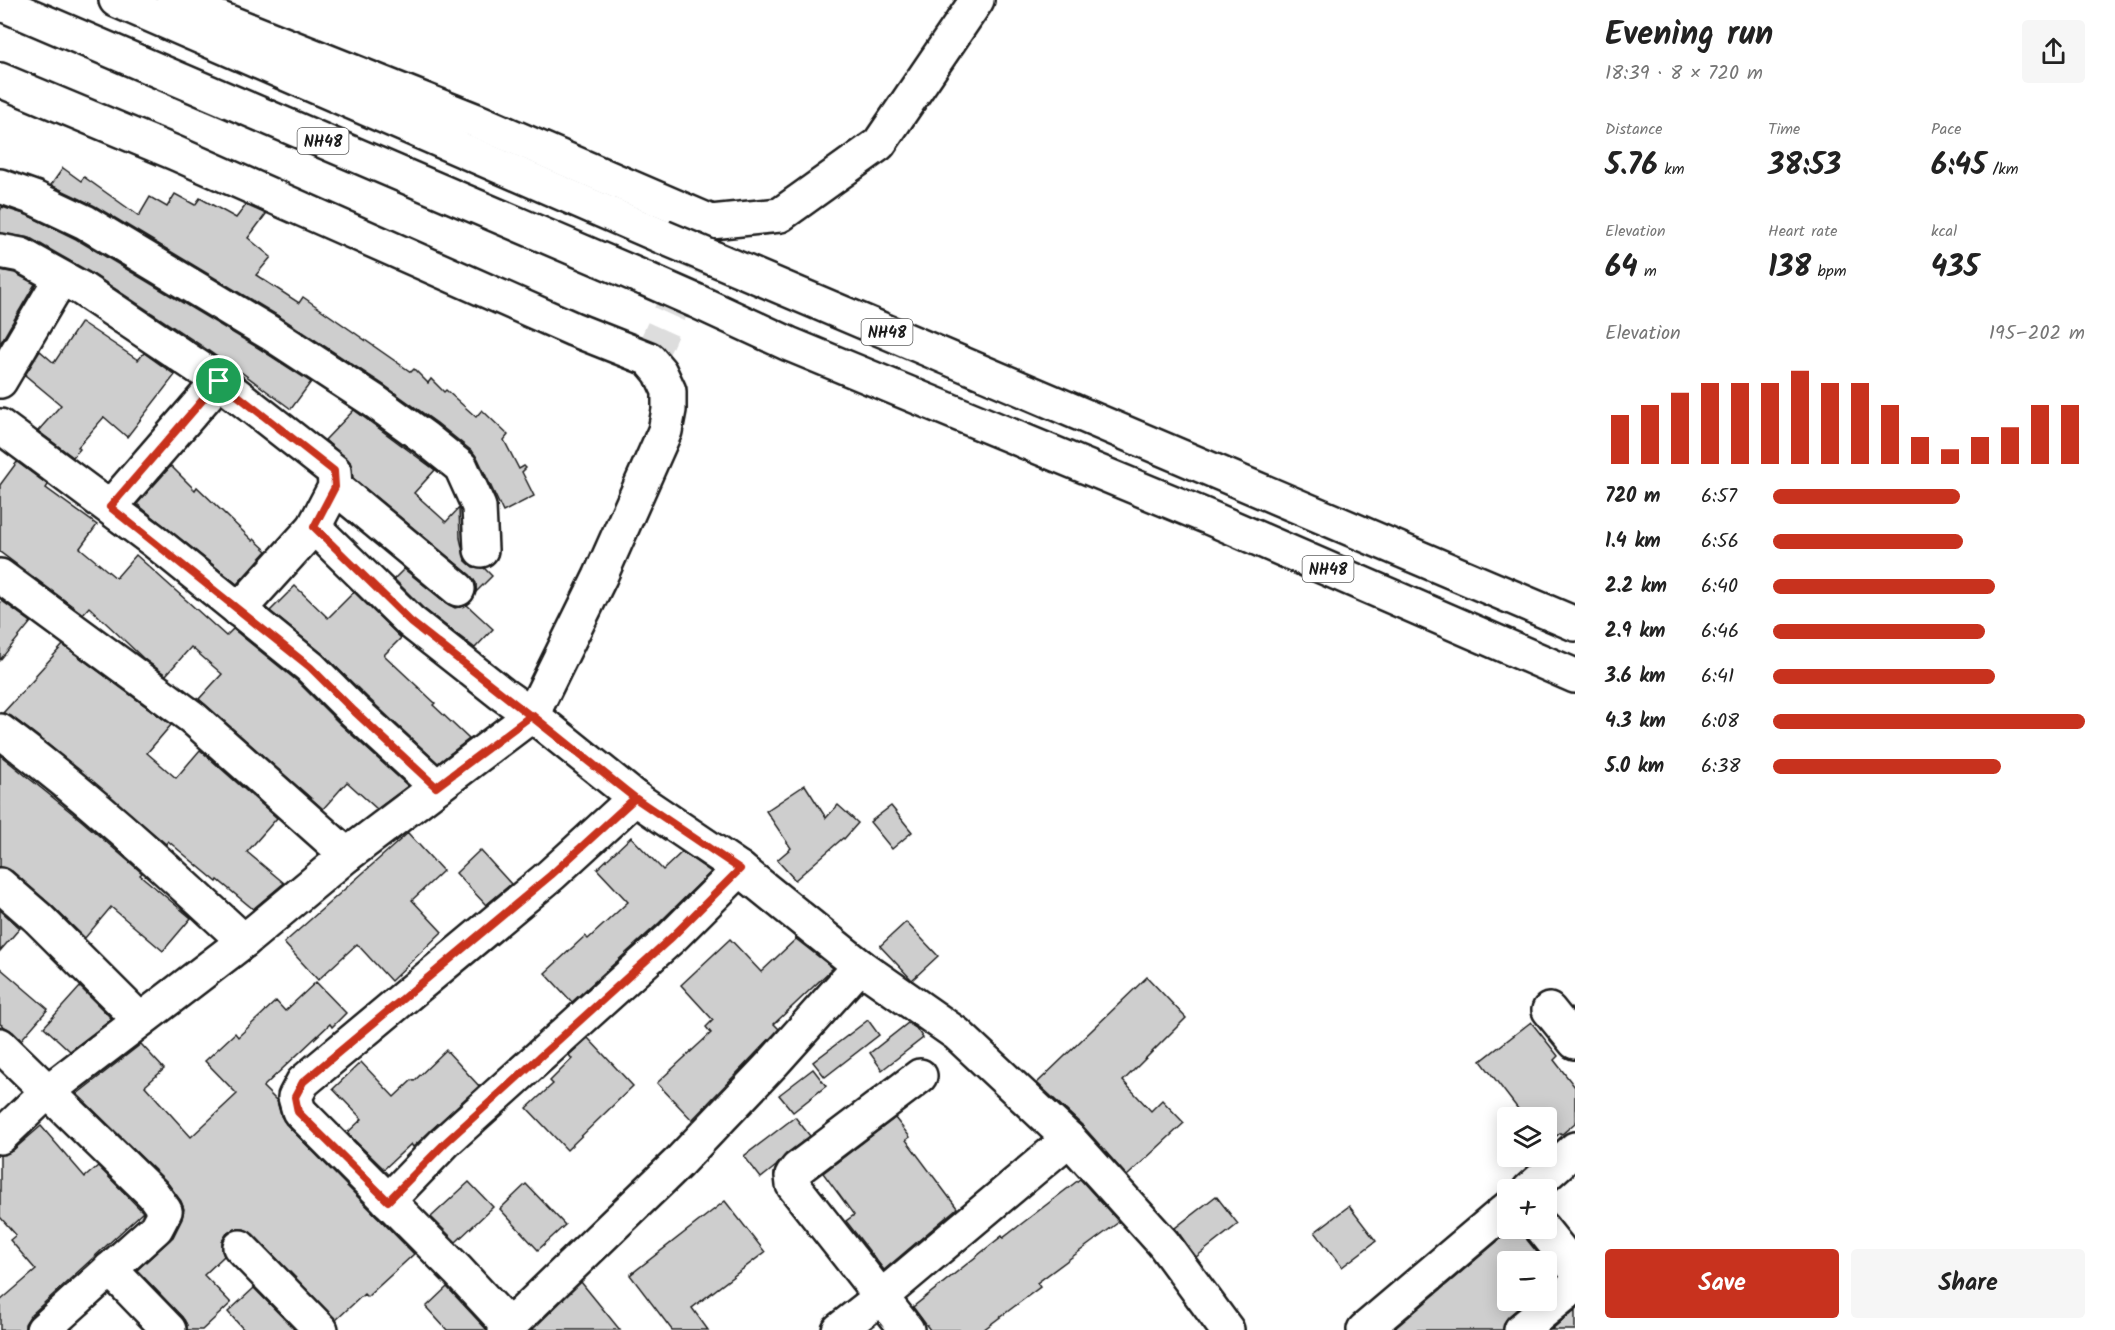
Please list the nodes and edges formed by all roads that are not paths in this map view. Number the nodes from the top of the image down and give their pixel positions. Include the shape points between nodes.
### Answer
1 (116, 0) edge
2 (172, 0) edge
3 (977, 0) edge
4 (0, 3) edge
5 (0, 80) edge
6 (0, 186) edge
7 (0, 251) edge
8 (61, 278) junction
9 (0, 381) edge
10 (219, 381) junction
11 (0, 426) edge
12 (335, 487) junction
13 (110, 507) junction
14 (314, 527) junction
15 (481, 550) dead end
16 (0, 576) edge
17 (458, 589) dead end
18 (239, 610) junction
19 (1575, 624) edge
20 (1575, 676) edge
21 (532, 715) junction
22 (0, 731) edge
23 (436, 787) junction
24 (635, 798) junction
25 (347, 855) junction
26 (740, 869) junction
27 (0, 885) edge
28 (244, 941) junction
29 (861, 966) junction
30 (1550, 1010) dead end
31 (140, 1020) junction
32 (1575, 1042) edge
33 (0, 1045) edge
34 (920, 1076) dead end
35 (47, 1092) junction
36 (0, 1137) edge
37 (1069, 1139) junction
38 (1575, 1149) edge
39 (1541, 1179) edge
40 (388, 1201) junction
41 (1497, 1217) edge
42 (1551, 1239) edge
43 (240, 1246) dead end
44 (111, 1269) junction
45 (1575, 1269) edge
46 (1575, 1286) edge
47 (881, 1297) junction
48 (507, 1328) edge
49 (43, 1330) edge
50 (169, 1330) edge
51 (321, 1330) edge
52 (839, 1330) edge
53 (907, 1330) edge
54 (1227, 1330) edge
55 (1364, 1330) edge
56 (1521, 1330) edge

1 - 19 main road, NH48, bridge
2 - 3 main road via 477,121 711,222 780,215 879,144
4 - 20 main road, NH48, bridge via 789,344 1208,517
5 - 21 main road via 649,359 660,372 669,391 665,431 600,577
6 - 15 main road via 85,222 270,333 425,438 461,467 479,507
7 - 8 main road via 21,255
8 - 9 main road
8 - 10 main road
10 - 12 main road via 334,471
10 - 13 main road
11 - 13 main road
12 - 14 main road
12 - 17 main road
13 - 18 main road
14 - 18 main road
14 - 21 main road via 411,622
16 - 25 main road via 193,718
18 - 23 main road via 310,667
21 - 23 main road
21 - 24 main road
22 - 28 main road via 134,839
23 - 25 main road
24 - 26 main road
24 - 40 main road via 551,875 303,1082 295,1097 298,1112
25 - 28 main road
26 - 29 main road
26 - 40 main road via 672,937 446,1142
27 - 31 main road
28 - 31 main road
29 - 37 main road via 957,1034
29 - 48 main road via 678,1164
30 - 32 main road
31 - 35 main road
33 - 35 main road
34 - 47 main road via 792,1176 793,1185
35 - 36 main road
35 - 44 main road via 165,1210 156,1228
37 - 47 main road
37 - 54 main road via 1163,1243
38 - 39 main road
40 - 48 main road
41 - 55 main road
42 - 45 main road
43 - 51 main road
44 - 49 main road
44 - 50 main road
46 - 56 main road
47 - 52 main road
47 - 53 main road

